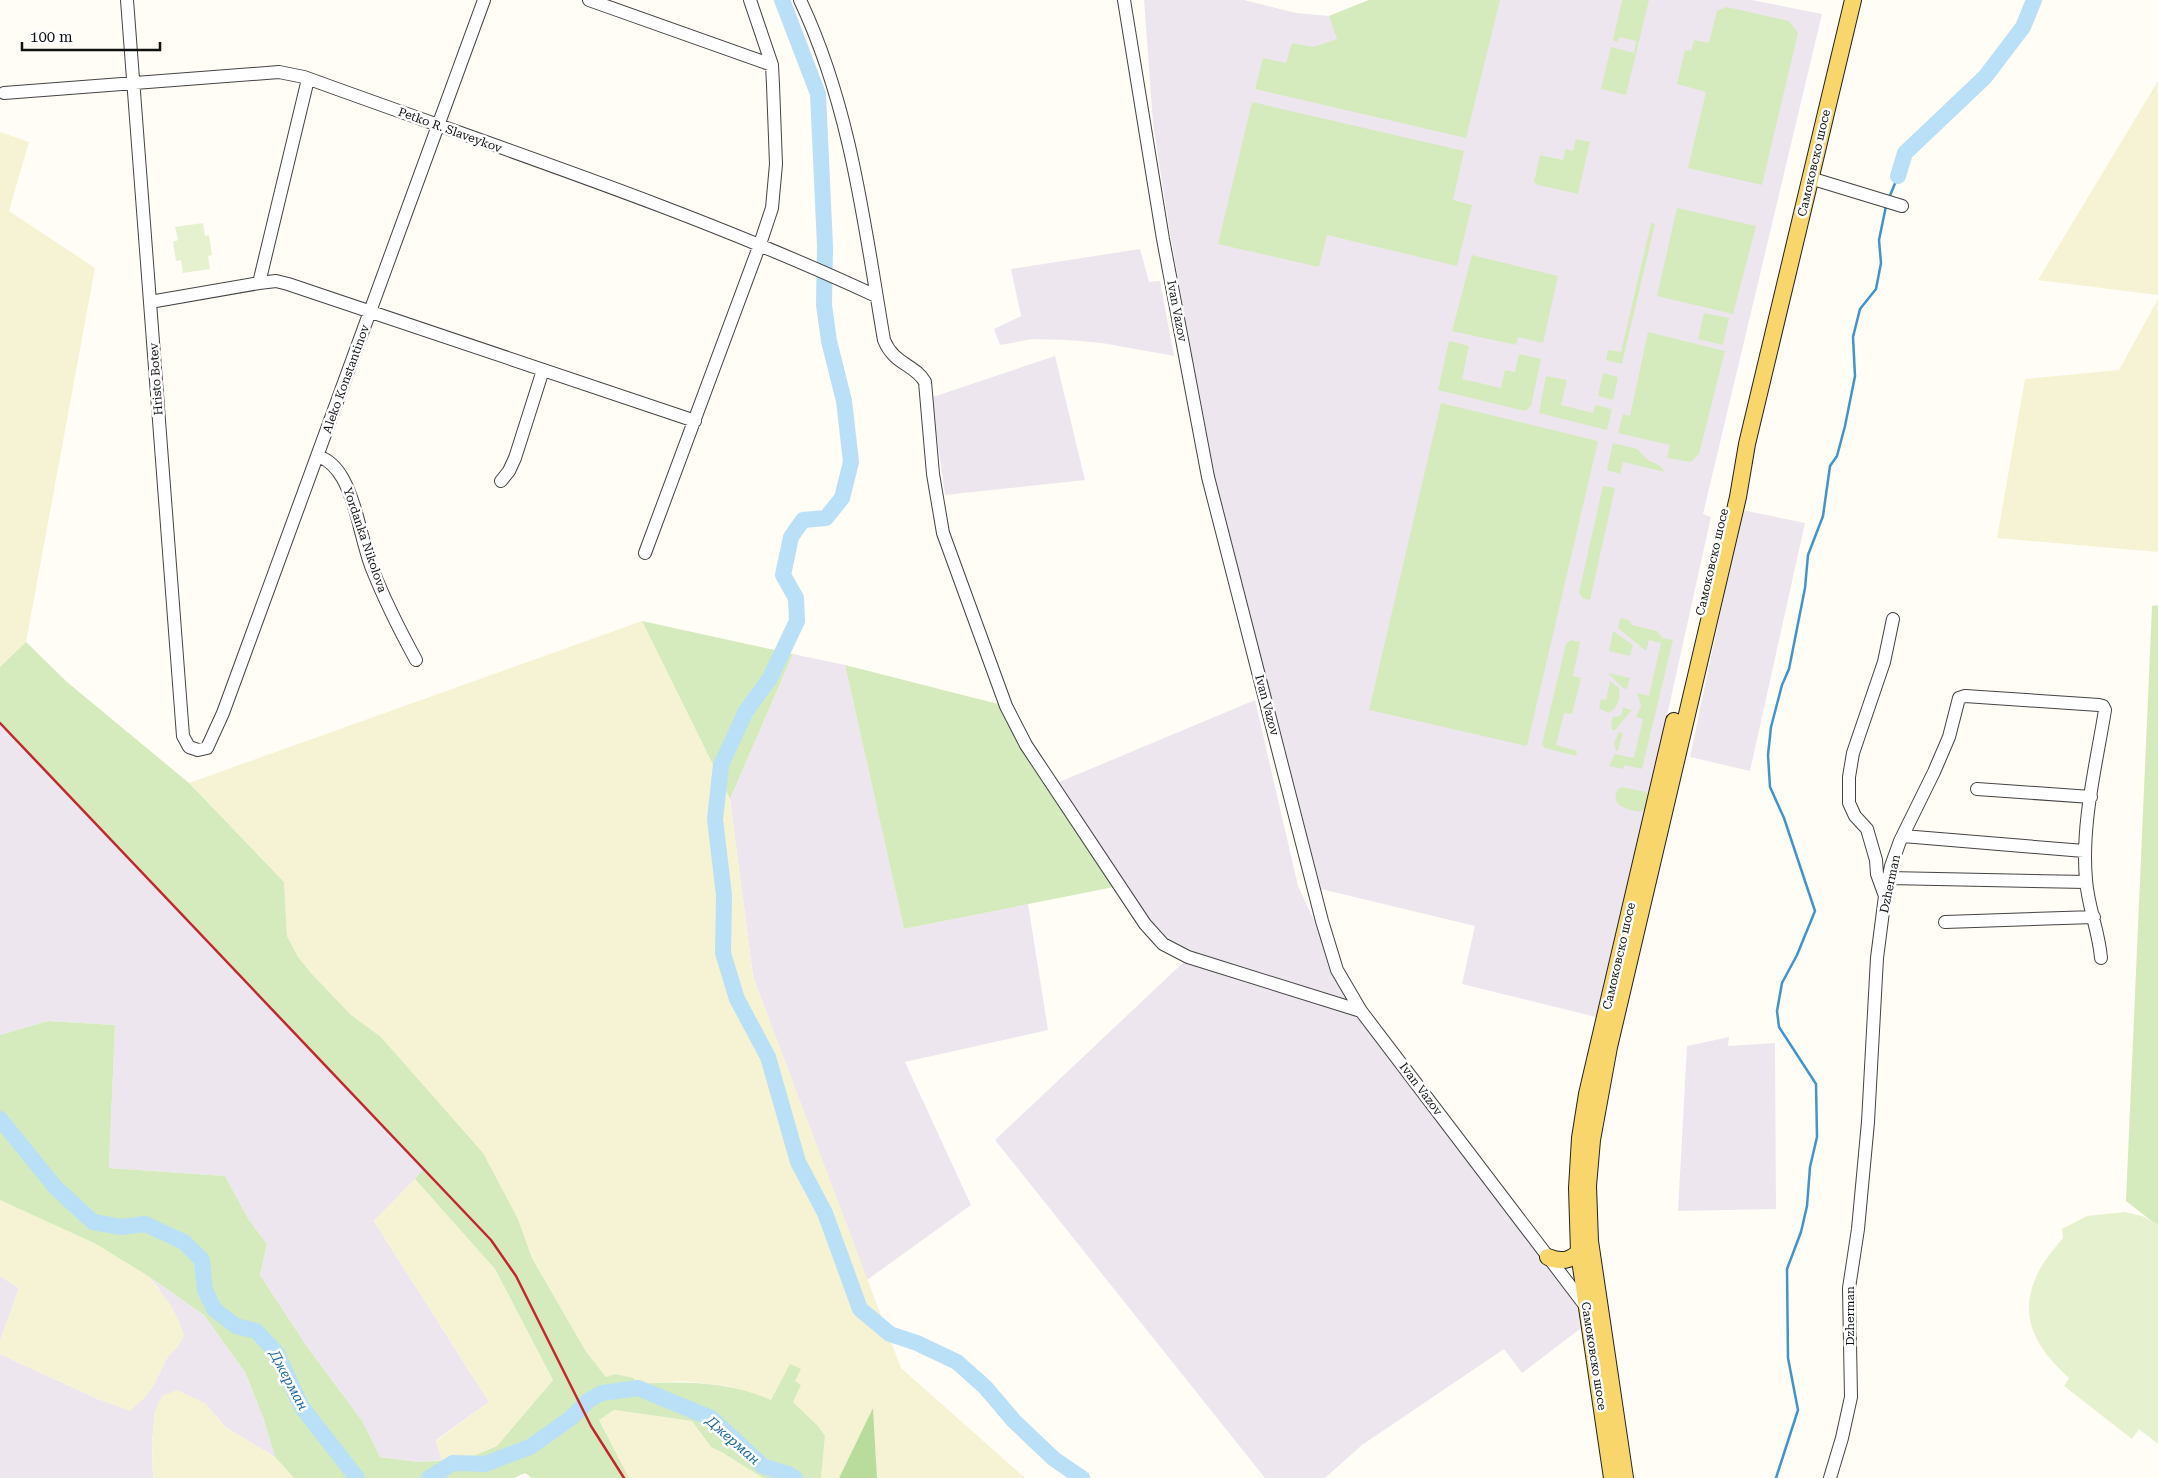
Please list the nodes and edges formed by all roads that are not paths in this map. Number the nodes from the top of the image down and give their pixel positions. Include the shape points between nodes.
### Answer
1 (127, 0) edge
2 (484, 0) edge
3 (589, 0) edge
4 (750, 0) edge
5 (800, 0) edge
6 (1124, 0) edge
7 (1853, 0) edge
8 (772, 65) junction
9 (308, 79) junction
10 (133, 83) junction
11 (4, 93) dead end
12 (438, 126) junction
13 (1810, 178) junction
14 (1898, 205) dead end
15 (760, 244) junction
16 (259, 283) junction
17 (876, 296) junction
18 (150, 302) junction
19 (370, 311) junction
20 (543, 370) junction
21 (695, 421) junction
22 (1747, 444) junction
23 (318, 456) junction
24 (501, 481) dead end
25 (645, 553) dead end
26 (1893, 619) dead end
27 (416, 660) dead end
28 (198, 750) joint
29 (1977, 789) dead end
30 (2091, 797) junction
31 (1902, 836) junction
32 (2084, 851) junction
33 (1889, 878) junction
34 (2086, 882) junction
35 (1885, 896) junction
36 (2094, 917) junction
37 (1945, 922) dead end
38 (2102, 958) dead end
39 (1361, 1011) junction
40 (1590, 1241) junction
41 (1578, 1253) junction
42 (1548, 1256) junction
43 (1587, 1309) junction
44 (1602, 1328) junction
45 (1612, 1478) edge
46 (1625, 1478) edge
47 (1830, 1478) edge

1 - 10 street, Hristo Botev
2 - 12 street, Aleko Konstantinov
3 - 8 street
4 - 8 street
5 - 17 street via 832,80 859,185
6 - 39 street, Ivan Vazov via 1208,477 1336,970
7 - 13 main road, Самоковско шосе
8 - 15 street via 776,164 772,208
9 - 10 street, Petko R. Slaveykov via 280,72
9 - 12 street, Petko R. Slaveykov
9 - 16 street
10 - 11 street, Petko R. Slaveykov
10 - 18 street, Hristo Botev
12 - 15 street, Petko R. Slaveykov
12 - 19 street, Aleko Konstantinov
13 - 14 street
13 - 22 main road, Самоковско шосе
15 - 17 street, Petko R. Slaveykov
15 - 21 street
16 - 18 street
16 - 19 street via 276,281 288,284
17 - 39 street via 888,350 925,382 933,474 943,533 1006,706 1026,745 1145,924 1162,944 1188,957
18 - 28 street, Hristo Botev via 183,736 189,747
19 - 20 street
19 - 23 street, Aleko Konstantinov
20 - 21 street
20 - 24 street via 515,458
21 - 25 street
22 - 40 main road, Самоковско шосе via 1738,497 1599,1097 1588,1186
22 - 41 main road, Самоковско шосе via 1728,494 1587,1094 1577,1188
23 - 27 street, Yordanka Nikolova via 334,466 343,479 371,566
23 - 28 street, Aleko Konstantinov via 213,738 207,748
26 - 35 street via 1884,662 1853,753 1849,777 1849,802 1855,816 1867,828
29 - 30 street
30 - 31 street, Dzherman via 2105,710 2103,706 1965,696 1957,704 1949,738
30 - 32 street, Dzherman
31 - 32 street
31 - 33 street, Dzherman
32 - 34 street, Dzherman
33 - 34 street
33 - 35 street, Dzherman
34 - 36 street, Dzherman
35 - 47 street, Dzherman via 1858,1229 1849,1288 1851,1397
36 - 37 street
36 - 38 street, Dzherman
39 - 42 street, Ivan Vazov
40 - 41 main road
40 - 44 main road, Самоковско шосе
41 - 42 main road via 1566,1261
41 - 43 main road, Самоковско шосе
42 - 43 street, Ivan Vazov
43 - 44 street, Ivan Vazov
43 - 45 main road, Самоковско шосе
44 - 46 main road, Самоковско шосе

